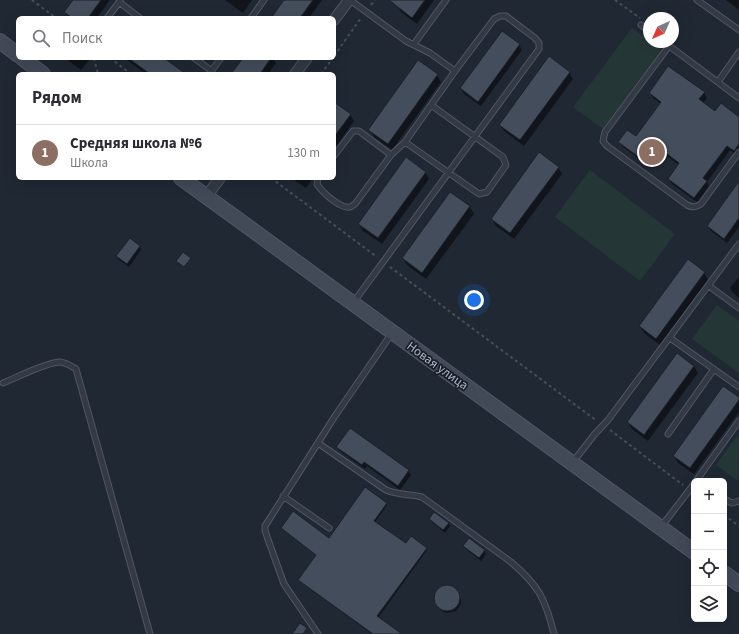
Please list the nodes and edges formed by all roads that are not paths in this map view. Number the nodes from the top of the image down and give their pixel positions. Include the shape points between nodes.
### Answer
1 (264, 0) edge
2 (350, 0) edge
3 (446, 0) edge
4 (697, 0) edge
5 (120, 1) edge
6 (109, 16) edge
7 (138, 16) edge
8 (252, 16) edge
9 (336, 18) edge
10 (739, 30) edge
11 (0, 41) edge
12 (414, 44) junction
13 (668, 48) edge
14 (672, 48) edge
15 (739, 52) edge
16 (16, 53) edge
17 (25, 60) edge
18 (196, 60) edge
19 (220, 60) edge
20 (306, 60) edge
21 (455, 71) junction
22 (40, 72) edge
23 (211, 72) edge
24 (296, 72) edge
25 (718, 82) junction
26 (739, 98) edge
27 (430, 105) junction
28 (476, 137) junction
29 (405, 142) junction
30 (739, 152) edge
31 (336, 153) edge
32 (391, 154) junction
33 (449, 172) junction
34 (185, 180) edge
35 (219, 180) edge
36 (318, 180) edge
37 (206, 197) junction
38 (739, 244) edge
39 (708, 286) junction
40 (353, 304) junction
41 (739, 308) edge
42 (393, 332) junction
43 (670, 338) junction
44 (714, 369) junction
45 (3, 383) dead end
46 (739, 387) edge
47 (739, 421) edge
48 (668, 434) dead end
49 (318, 443) junction
50 (573, 463) junction
51 (699, 478) edge
52 (691, 488) edge
53 (283, 496) junction
54 (727, 500) edge
55 (739, 501) edge
56 (328, 528) dead end
57 (660, 528) junction
58 (691, 550) edge
59 (727, 575) edge
60 (739, 584) edge
61 (150, 634) edge
62 (318, 634) edge
63 (554, 634) edge

1 - 8 lane
2 - 9 street
2 - 12 lane
3 - 12 lane
4 - 10 lane
5 - 6 lane
5 - 7 lane
11 - 16 street
12 - 21 lane
13 - 30 lane via 605,132 603,141 692,207 701,204
14 - 25 lane
15 - 25 lane
17 - 22 street
18 - 23 lane
19 - 23 lane
20 - 24 street
21 - 27 lane
21 - 28 lane via 494,19 500,16 506,16 539,43 539,49
25 - 26 lane
27 - 28 lane
27 - 29 lane
28 - 33 lane
28 - 33 lane via 503,157 506,165 487,192 479,194
29 - 32 lane
29 - 33 lane
31 - 32 lane via 353,131 359,131
32 - 36 lane via 355,204 350,207 342,206 322,191 317,184
33 - 40 lane
34 - 37 street, Новая улица
35 - 37 street
37 - 40 street, Новая улица
38 - 39 lane
39 - 41 lane
39 - 43 lane
40 - 42 street, Новая улица
42 - 49 lane
42 - 50 street, Новая улица
43 - 44 lane
43 - 50 lane
44 - 46 lane
44 - 48 lane
45 - 61 lane via 60,362 76,369
47 - 51 lane
49 - 53 lane
49 - 63 lane via 393,494 422,497 511,562 542,595
50 - 57 street, Новая улица
52 - 57 lane
53 - 56 lane
53 - 62 lane via 265,526 266,531 284,584
54 - 55 lane
57 - 58 street, Новая улица
59 - 60 street

